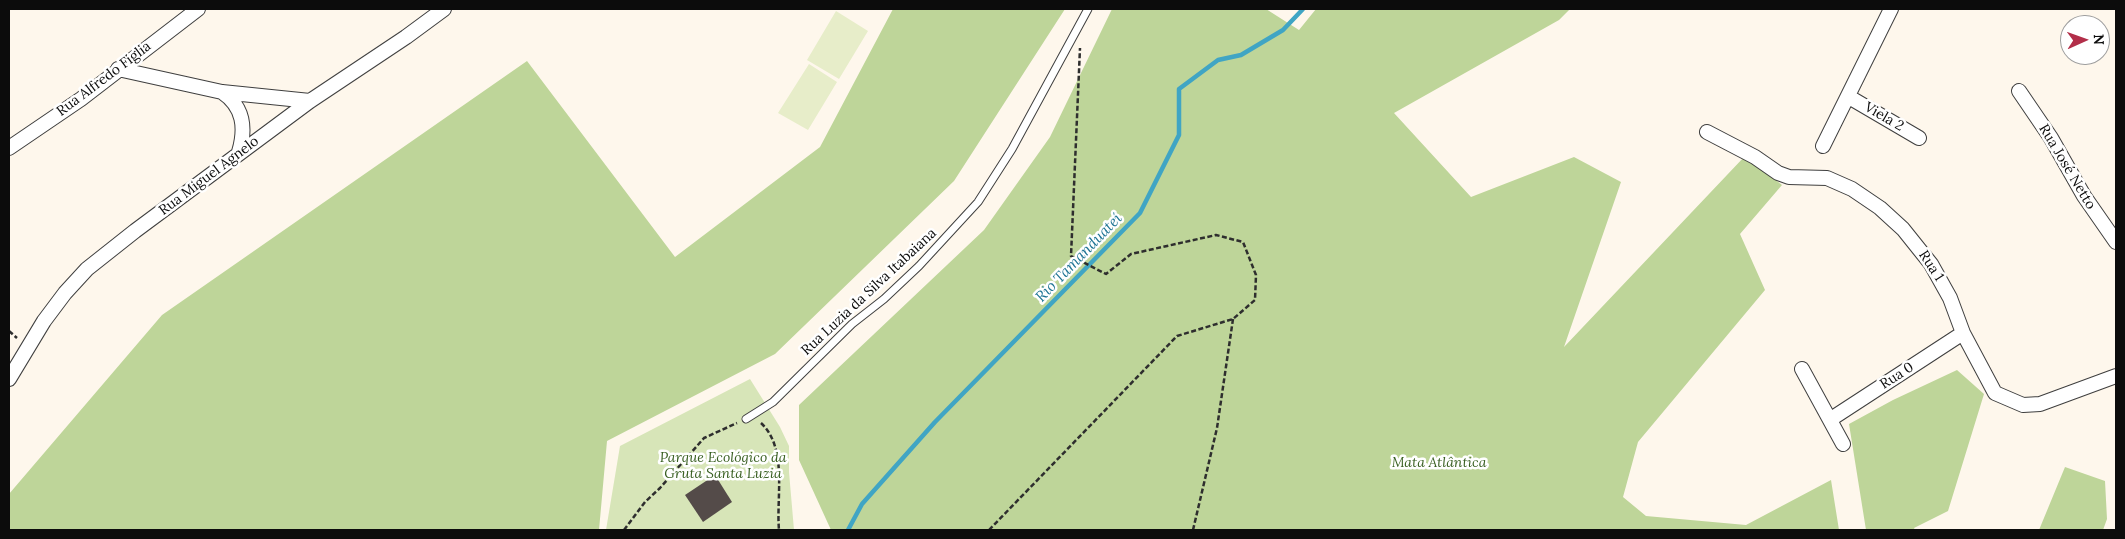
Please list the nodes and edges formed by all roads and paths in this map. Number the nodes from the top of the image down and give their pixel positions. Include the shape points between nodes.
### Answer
1 (198, 9) edge
2 (444, 9) edge
3 (1088, 9) edge
4 (1891, 9) edge
5 (1081, 23) junction
6 (118, 69) junction
7 (2019, 91) dead end
8 (222, 92) junction
9 (1849, 97) junction
10 (310, 101) junction
11 (1707, 132) dead end
12 (1919, 138) dead end
13 (1823, 146) dead end
14 (9, 148) edge
15 (239, 152) junction
16 (2116, 242) edge
17 (1233, 319) junction
18 (1963, 333) junction
19 (1802, 369) dead end
20 (2116, 376) edge
21 (9, 379) edge
22 (746, 419) junction
23 (1830, 419) junction
24 (1843, 444) dead end
25 (624, 530) edge
26 (779, 530) edge
27 (989, 530) edge
28 (1192, 530) edge

1 - 6 street, Rua Alfredo Figlia
2 - 10 street, Rua Miguel Agnelo
3 - 5 lane, Rua Luzia da Silva Itabaiana
4 - 9 street
5 - 17 path via 1071,256 1106,274 1131,254 1216,235 1243,242 1256,275 1255,300
5 - 22 lane, Rua Luzia da Silva Itabaiana via 1012,149 978,202 919,266 852,324 773,402
6 - 8 street
6 - 14 street, Rua Alfredo Figlia
7 - 16 street, Rua José Netto
8 - 10 street
8 - 15 street via 235,104 243,120 244,134
9 - 12 street, Viela 2
9 - 13 street
10 - 15 street, Rua Miguel Agnelo
11 - 18 street, Rua 1 via 1778,173 1789,177 1827,178 1852,189 1880,208 1931,264 1950,298
15 - 21 street, Rua Miguel Agnelo via 87,269 44,321
17 - 27 path via 1177,336
17 - 28 path via 1217,428
18 - 20 street, Rua 1 via 1995,393 2023,405 2040,404
18 - 23 street, Rua 0
19 - 23 street
22 - 25 path via 704,438 645,502
22 - 26 path via 763,423 776,450
23 - 24 street

